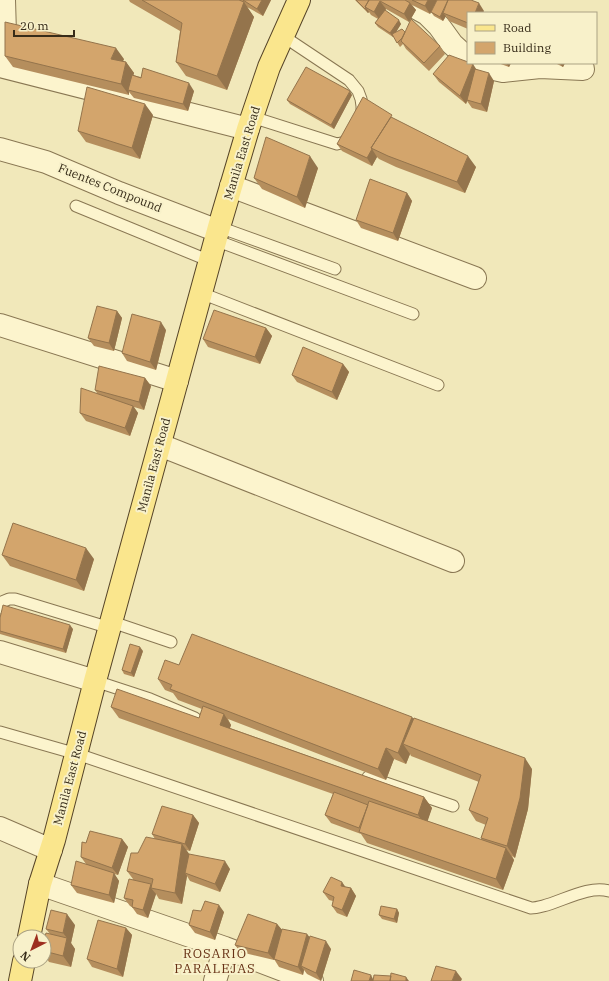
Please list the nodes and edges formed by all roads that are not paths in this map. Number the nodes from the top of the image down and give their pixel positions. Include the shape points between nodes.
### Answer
1 (4, 0) edge
2 (299, 0) edge
3 (402, 0) edge
4 (283, 36) junction
5 (467, 58) edge
6 (479, 64) edge
7 (3, 67) edge
8 (583, 69) dead end
9 (250, 123) junction
10 (0, 149) edge
11 (231, 186) junction
12 (76, 206) dead end
13 (216, 240) junction
14 (336, 269) dead end
15 (475, 278) dead end
16 (201, 293) junction
17 (413, 314) dead end
18 (0, 325) edge
19 (177, 381) junction
20 (438, 385) dead end
21 (160, 445) junction
22 (453, 560) dead end
23 (0, 608) edge
24 (111, 625) junction
25 (171, 642) dead end
26 (0, 652) edge
27 (96, 681) junction
28 (201, 720) edge
29 (0, 732) edge
30 (77, 754) junction
31 (356, 773) edge
32 (453, 806) dead end
33 (0, 828) edge
34 (51, 850) junction
35 (40, 884) junction
36 (609, 891) edge
37 (31, 929) edge
38 (225, 948) junction
39 (22, 969) edge
40 (20, 981) edge
41 (215, 981) edge
42 (312, 981) edge

1 - 7 street
2 - 4 main road, Manila East Road
3 - 5 street via 427,14
4 - 9 main road, Manila East Road via 269,67
4 - 9 lane via 349,80 358,91 362,106 361,115 349,138 337,144
6 - 8 street via 504,71 540,67
7 - 9 street
9 - 11 main road, Manila East Road
10 - 13 street, Fuentes Compound via 46,162 120,193
11 - 13 main road, Manila East Road
11 - 15 street
12 - 13 lane
13 - 14 lane
13 - 16 main road, Manila East Road
13 - 17 lane
16 - 19 main road, Manila East Road
16 - 20 lane
18 - 19 street
19 - 21 main road, Manila East Road
21 - 22 street
21 - 24 main road, Manila East Road
23 - 24 lane via 2,602 9,599
24 - 25 lane
24 - 27 main road, Manila East Road
26 - 27 street
27 - 28 lane
27 - 30 main road, Manila East Road
29 - 30 lane
30 - 34 main road, Manila East Road
30 - 36 lane via 531,908 542,907 591,890
31 - 32 lane
33 - 34 street
34 - 35 main road, Manila East Road
35 - 37 main road, Manila East Road
35 - 38 street
38 - 41 street
38 - 42 street
39 - 40 main road

